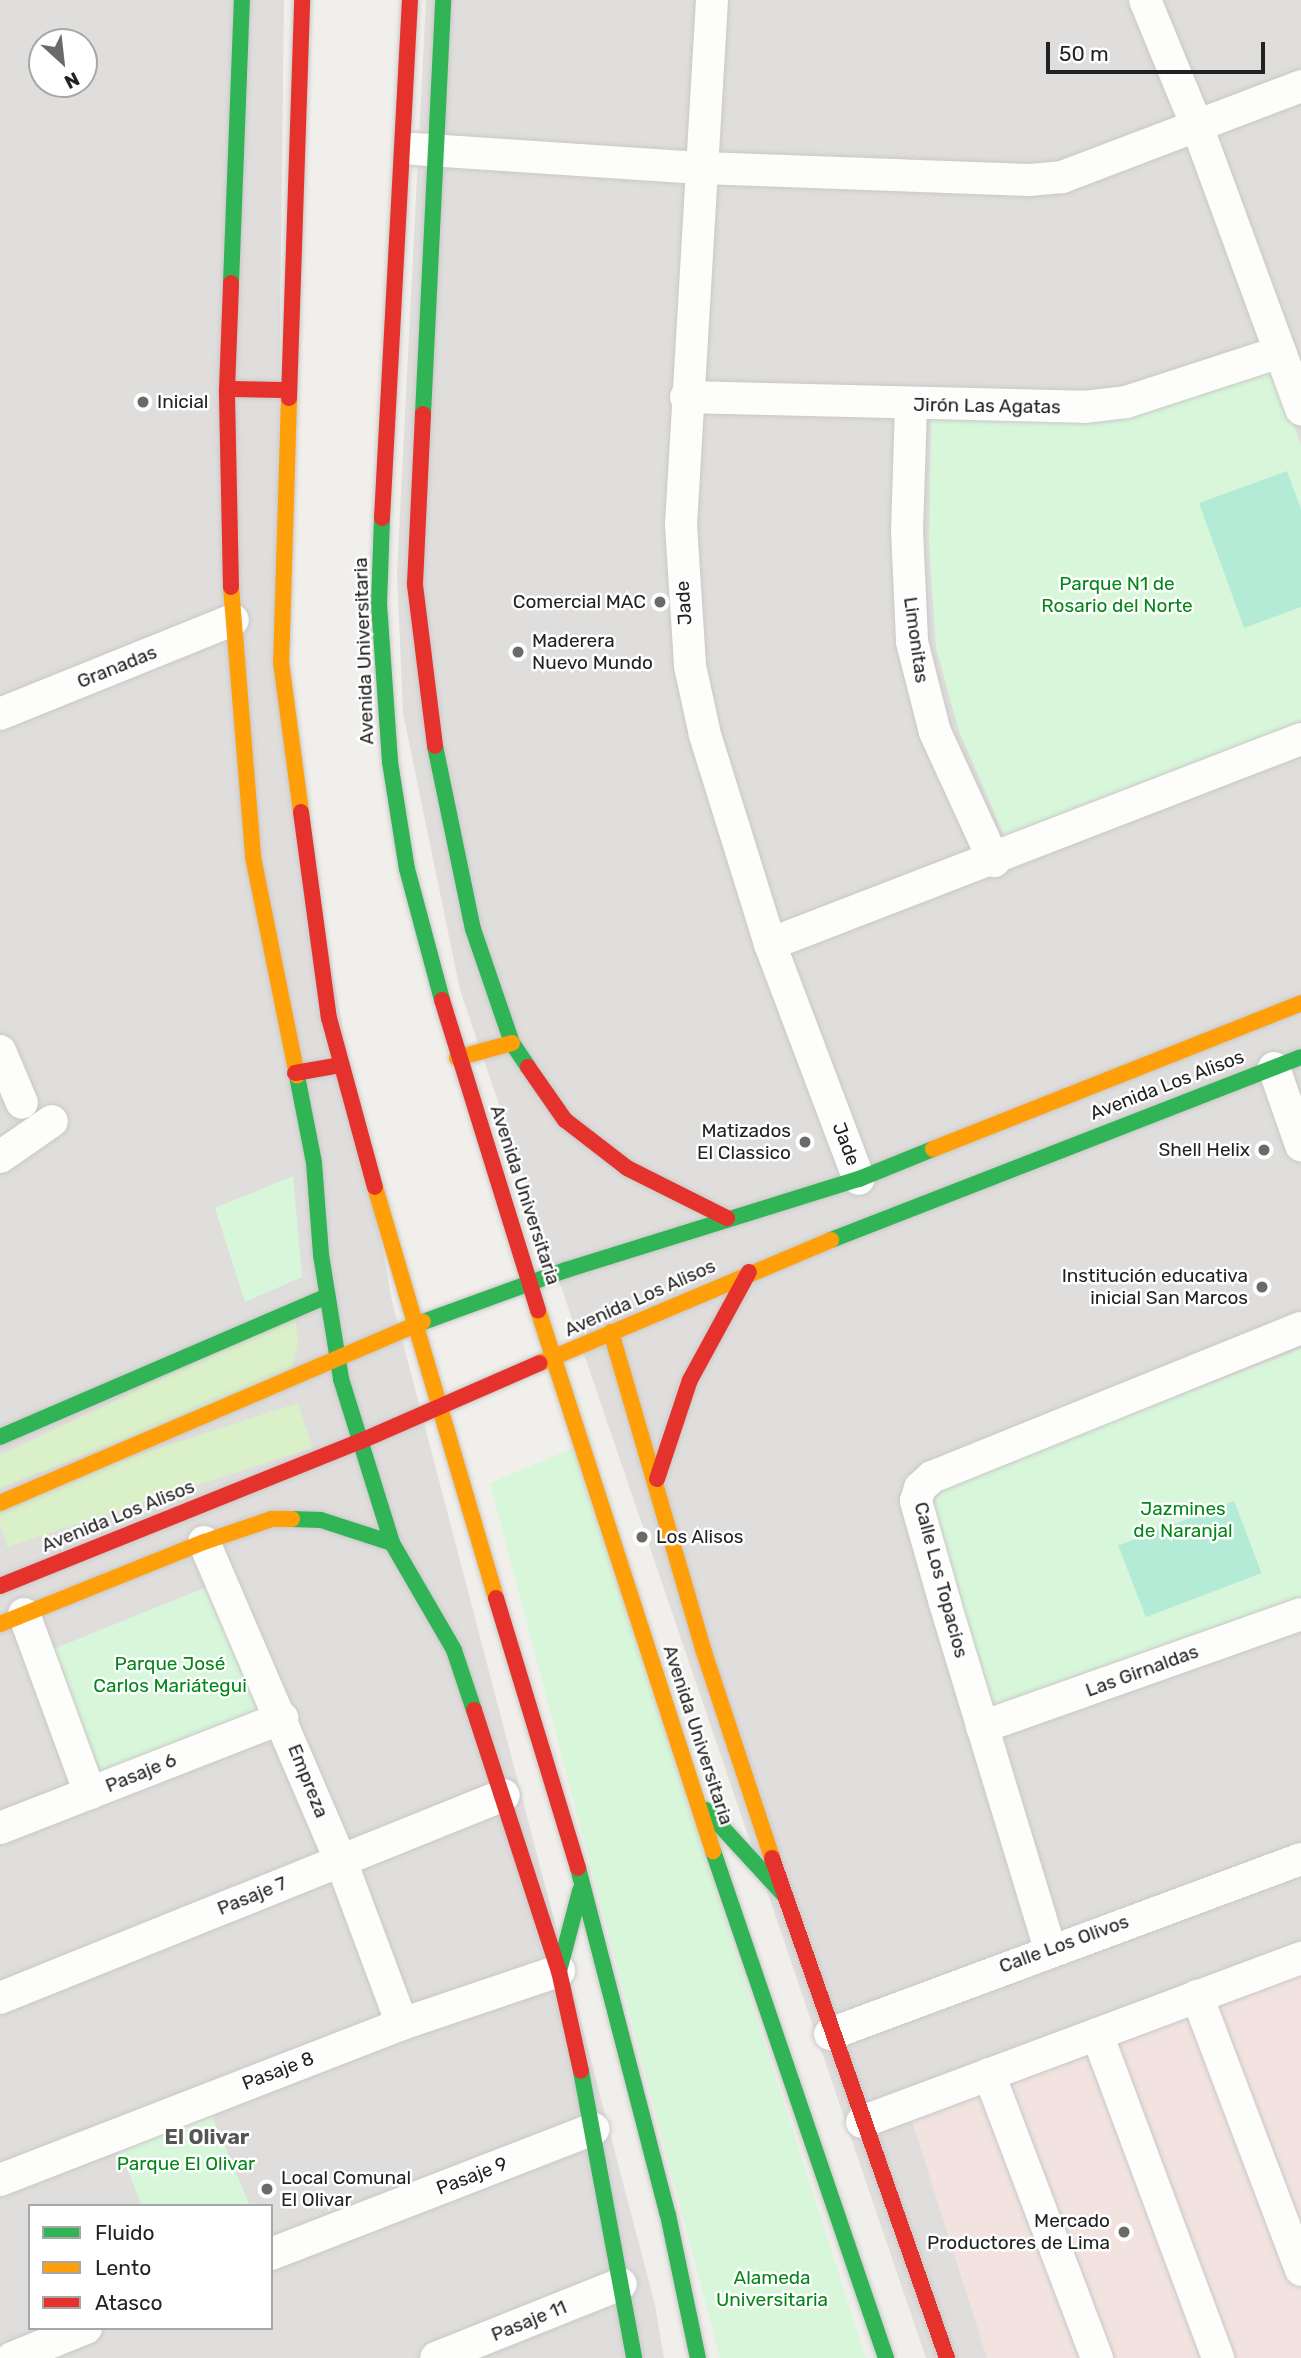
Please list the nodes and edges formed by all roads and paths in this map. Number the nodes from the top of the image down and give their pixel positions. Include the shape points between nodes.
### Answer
1 (242, 0) edge
2 (302, 0) edge
3 (410, 0) edge
4 (443, 0) edge
5 (712, 0) edge
6 (1145, 0) edge
7 (1301, 86) edge
8 (1197, 126) junction
9 (405, 148) junction
10 (436, 152) junction
11 (704, 168) junction
12 (1280, 352) junction
13 (227, 389) junction
14 (286, 390) junction
15 (686, 397) junction
16 (911, 405) junction
17 (1301, 409) edge
18 (233, 621) junction
19 (0, 714) edge
20 (1301, 739) edge
21 (995, 861) junction
22 (770, 944) junction
23 (1301, 1003) edge
24 (512, 1043) junction
25 (0, 1051) edge
26 (457, 1058) junction
27 (1287, 1062) edge
28 (341, 1065) junction
29 (1166, 1071) junction
30 (295, 1073) junction
31 (1105, 1080) junction
32 (22, 1103) dead end
33 (1179, 1104) junction
34 (1119, 1113) junction
35 (52, 1121) dead end
36 (1301, 1145) edge
37 (0, 1157) edge
38 (859, 1179) junction
39 (727, 1218) junction
40 (749, 1272) junction
41 (532, 1281) junction
42 (327, 1296) junction
43 (415, 1325) junction
44 (1301, 1328) edge
45 (611, 1332) junction
46 (339, 1358) junction
47 (556, 1359) junction
48 (440, 1405) junction
49 (0, 1437) edge
50 (359, 1442) junction
51 (657, 1479) junction
52 (0, 1503) edge
53 (204, 1542) junction
54 (392, 1543) junction
55 (0, 1586) edge
56 (1301, 1614) edge
57 (12, 1619) edge
58 (282, 1718) junction
59 (982, 1727) junction
60 (90, 1793) junction
61 (504, 1795) junction
62 (697, 1800) junction
63 (0, 1828) edge
64 (1301, 1859) edge
65 (341, 1861) junction
66 (582, 1882) junction
67 (785, 1896) junction
68 (1050, 1949) junction
69 (1301, 1958) edge
70 (559, 1971) junction
71 (1197, 1996) junction
72 (0, 1997) edge
73 (402, 2024) junction
74 (830, 2034) junction
75 (1097, 2034) junction
76 (989, 2074) junction
77 (862, 2122) junction
78 (594, 2129) junction
79 (0, 2180) edge
80 (273, 2254) edge
81 (1301, 2270) edge
82 (621, 2284) junction
83 (81, 2330) edge
84 (12, 2358) edge
85 (436, 2358) edge
86 (634, 2358) edge
87 (698, 2358) edge
88 (886, 2358) edge
89 (947, 2358) edge
90 (1097, 2358) edge
91 (1218, 2358) edge

1 - 13 main road
2 - 14 main road
3 - 9 main road, Avenida Universitaria
4 - 10 main road
5 - 11 street, Jade
6 - 8 street
7 - 8 street
8 - 11 street via 1062,177
8 - 12 street
9 - 10 street
9 - 26 main road, Avenida Universitaria via 387,383 379,604 383,688 407,869
10 - 11 street
10 - 24 main road via 415,585 439,781 473,929
11 - 15 street, Jade
12 - 16 street, Jirón Las Agatas via 1126,402 1084,407
12 - 17 street
13 - 14 main road
13 - 18 main road
14 - 28 main road via 281,662 329,1018
15 - 16 street, Jirón Las Agatas
15 - 22 street, Jade via 681,525 690,666 705,735
16 - 21 street, Limonitas via 907,530 912,642 935,732
18 - 19 street, Granadas
18 - 30 main road via 253,858
20 - 21 street
21 - 22 street
22 - 38 street, Jade
23 - 29 main road, Avenida Los Alisos
24 - 26 main road
24 - 39 main road via 565,1120 627,1168
25 - 32 street
26 - 41 main road, Avenida Universitaria
27 - 33 main road, Avenida Los Alisos
27 - 36 street
28 - 30 main road
28 - 43 main road
29 - 31 main road, Avenida Los Alisos
29 - 33 main road
30 - 42 main road via 314,1163
31 - 34 main road
31 - 38 main road, Avenida Los Alisos
33 - 34 main road, Avenida Los Alisos
34 - 40 main road, Avenida Los Alisos
35 - 37 street
38 - 39 main road, Avenida Los Alisos
39 - 41 main road, Avenida Los Alisos
40 - 45 main road, Avenida Los Alisos
40 - 51 main road via 690,1380
41 - 43 main road, Avenida Los Alisos
41 - 47 main road, Avenida Universitaria
42 - 46 main road
42 - 49 main road
43 - 46 main road, Avenida Los Alisos
43 - 48 main road
44 - 59 street, Calle Los Topacios via 932,1477 920,1488 916,1501
45 - 47 main road, Avenida Los Alisos
45 - 51 main road, Avenida Universitaria
46 - 50 main road
46 - 52 main road, Avenida Los Alisos
47 - 48 main road, Avenida Los Alisos
47 - 62 main road, Avenida Universitaria
48 - 50 main road, Avenida Los Alisos
48 - 66 main road
50 - 54 main road
50 - 55 main road, Avenida Los Alisos
51 - 67 main road, Avenida Universitaria via 704,1652
53 - 54 main road via 272,1519 321,1520
53 - 57 main road
53 - 58 street, Empreza
54 - 61 main road via 454,1650
56 - 59 street, Las Girnaldas
57 - 60 street
58 - 60 street, Pasaje 6
58 - 65 street, Empreza
59 - 68 street, Calle Los Topacios
60 - 63 street, Pasaje 6
61 - 65 street, Pasaje 7
61 - 70 main road
62 - 67 main road
62 - 88 main road, Avenida Universitaria via 778,2051
64 - 68 street, Calle Los Olivos
65 - 72 street, Pasaje 7
65 - 73 street, Empreza
66 - 70 main road
66 - 87 main road via 668,2215
67 - 74 main road, Avenida Universitaria
68 - 74 street, Calle Los Olivos
69 - 71 street
70 - 73 street, Pasaje 8
70 - 78 main road
71 - 75 street
71 - 81 street
73 - 79 street, Pasaje 8
74 - 77 main road, Avenida Universitaria
75 - 76 street
75 - 91 street
76 - 77 street
76 - 90 street
77 - 89 main road, Avenida Universitaria
78 - 80 street, Pasaje 9
78 - 82 main road
82 - 85 street, Pasaje 11
82 - 86 main road
83 - 84 street

